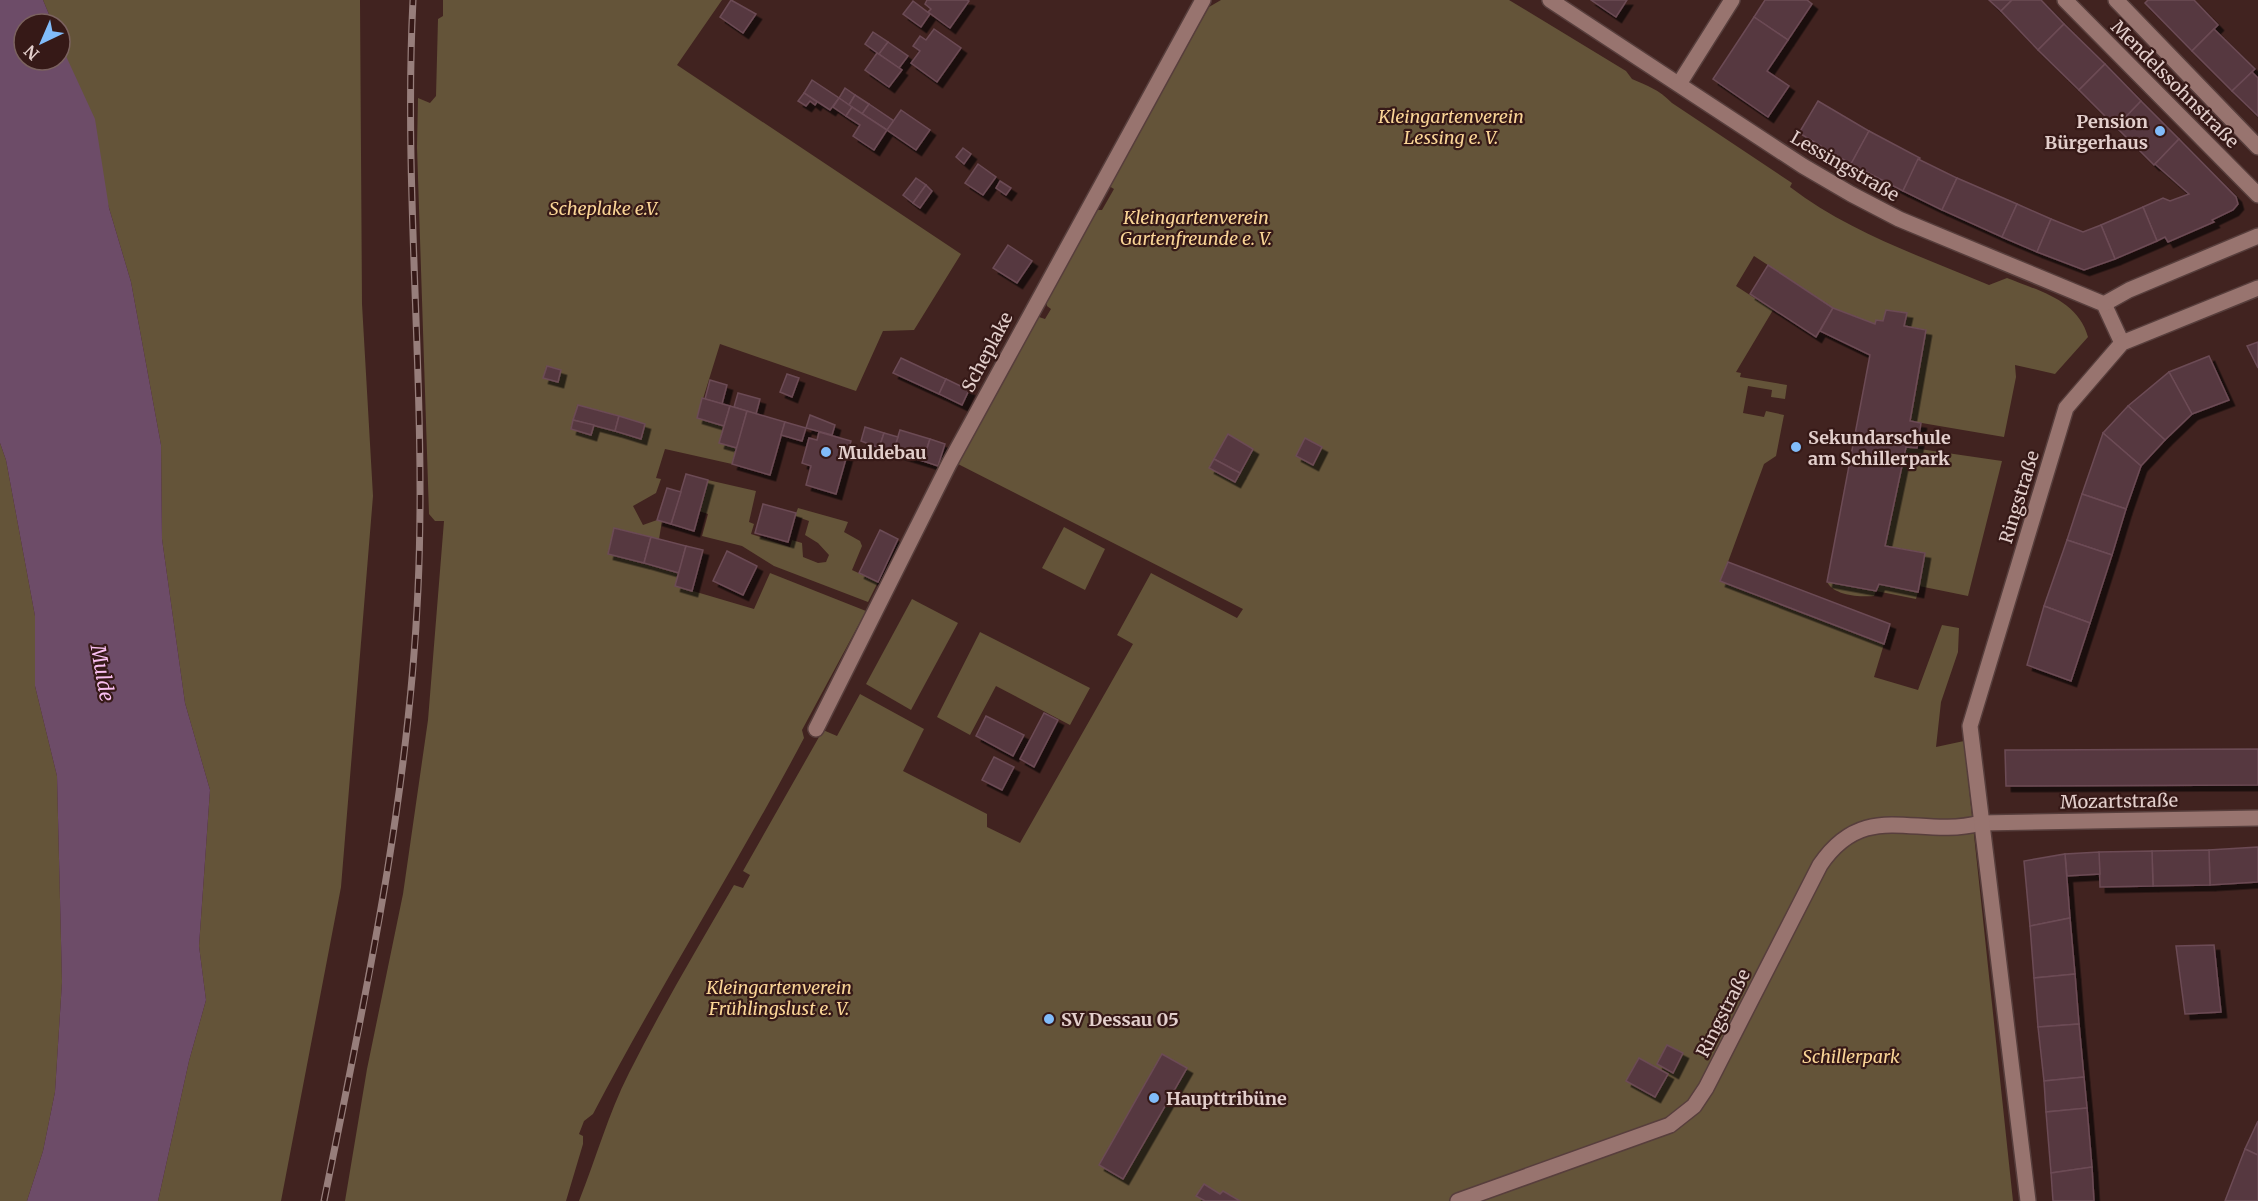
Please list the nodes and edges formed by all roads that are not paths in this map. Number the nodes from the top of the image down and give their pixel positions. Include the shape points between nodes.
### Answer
1 (1203, 0) edge
2 (1551, 0) edge
3 (1732, 0) edge
4 (2065, 0) edge
5 (2116, 0) edge
6 (1679, 84) junction
7 (2258, 147) edge
8 (2258, 195) edge
9 (2258, 236) edge
10 (2258, 288) edge
11 (2103, 304) junction
12 (2122, 343) junction
13 (816, 729) dead end
14 (2258, 818) edge
15 (1980, 824) junction
16 (1458, 1201) edge
17 (2028, 1201) edge

1 - 13 street, Scheplake via 965,434
2 - 6 street, Lessingstraße
3 - 6 street
4 - 8 street, Mendelssohnstraße
5 - 7 street, Mendelssohnstraße
6 - 11 street, Lessingstraße via 1803,166 1899,219
9 - 11 street
10 - 12 street, Ringstraße
11 - 12 street
12 - 15 street, Ringstraße via 2066,408 1970,726
14 - 15 street, Mozartstraße
15 - 16 street, Ringstraße via 1960,829 1887,824 1862,828 1846,836 1820,865 1706,1088 1683,1117 1650,1134
15 - 17 street, Ringstraße

